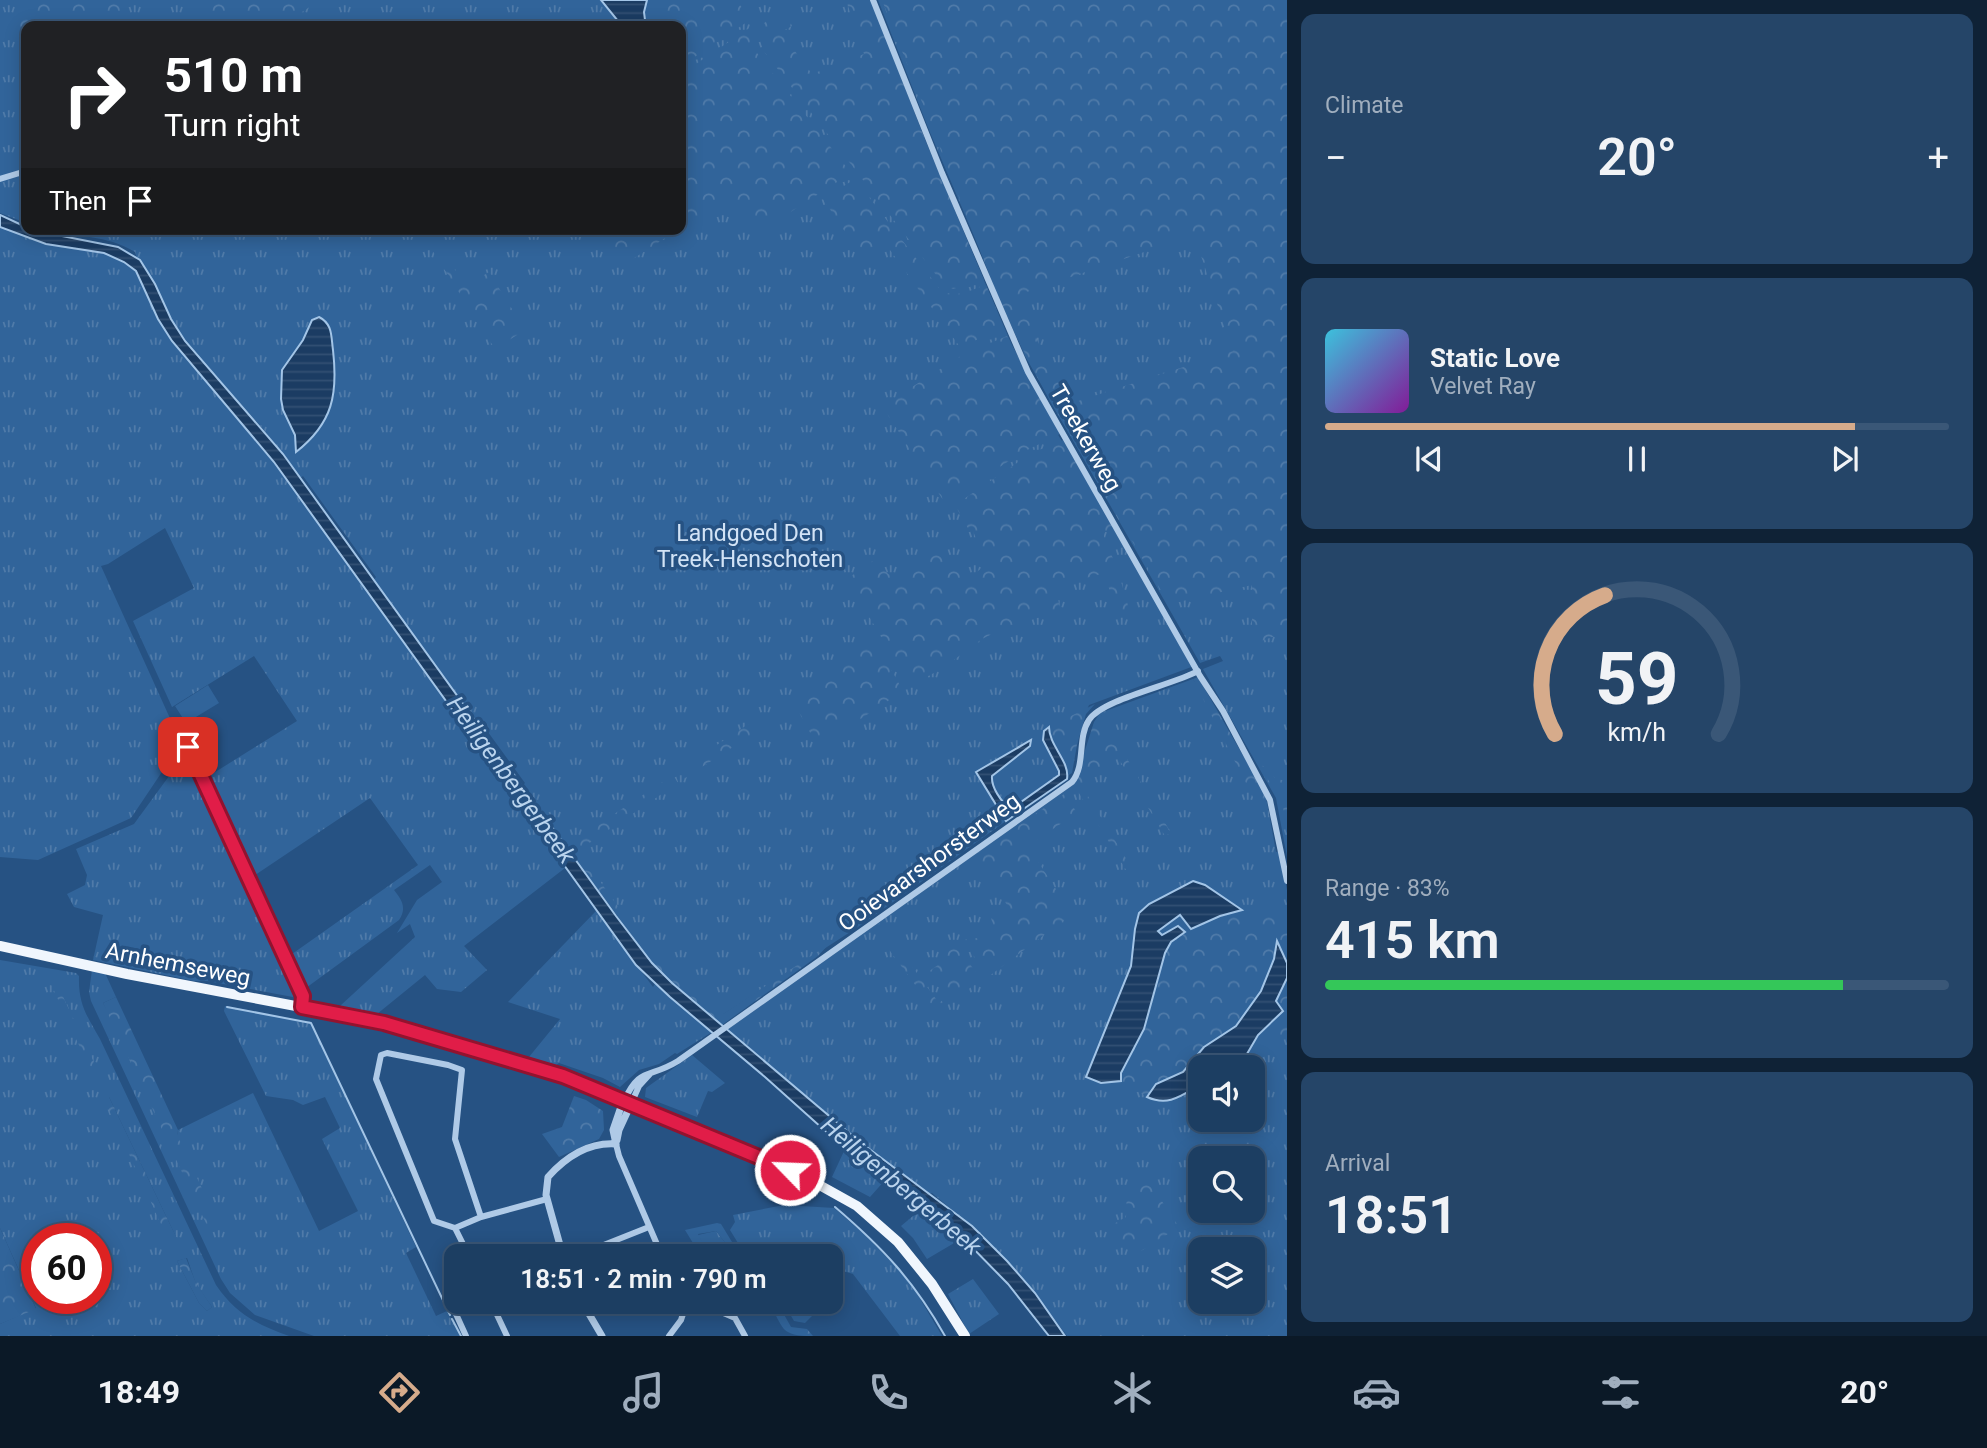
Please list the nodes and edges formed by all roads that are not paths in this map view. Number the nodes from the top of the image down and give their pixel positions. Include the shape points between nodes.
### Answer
1 (873, 0) edge
2 (21, 173) edge
3 (0, 179) edge
4 (1198, 671) junction
5 (188, 747) dead end
6 (1287, 881) edge
7 (0, 946) edge
8 (302, 1007) junction
9 (627, 1103) junction
10 (616, 1144) junction
11 (547, 1199) junction
12 (481, 1217) junction
13 (649, 1227) junction
14 (455, 1228) junction
15 (463, 1244) edge
16 (560, 1244) edge
17 (606, 1244) edge
18 (657, 1244) edge
19 (456, 1314) edge
20 (497, 1314) edge
21 (589, 1314) edge
22 (683, 1314) edge
23 (726, 1314) edge
24 (466, 1336) edge
25 (507, 1336) edge
26 (602, 1336) edge
27 (669, 1336) edge
28 (745, 1336) edge
29 (965, 1336) edge

1 - 4 street, Treekerweg via 1023,360
2 - 3 street
4 - 6 street, Treekerweg via 1270,800
4 - 9 street, Ooievaarshorsterweg via 1097,711 1086,725 1072,782 725,1028 670,1065 635,1080
5 - 8 street via 303,996
7 - 8 main road, Arnhemseweg
8 - 9 main road, Arnhemseweg via 384,1023 479,1050 563,1076
9 - 10 street via 613,1130
9 - 29 main road, Arnhemseweg via 775,1163 857,1206 898,1242
10 - 11 street via 592,1146 558,1165 548,1177
10 - 13 street
11 - 12 street
11 - 16 street
12 - 14 street
12 - 14 street via 455,1139 461,1070 387,1053 380,1058 376,1079 433,1221
13 - 17 street
13 - 18 street
14 - 15 street
19 - 24 street
20 - 25 street
21 - 26 street
22 - 27 street
23 - 28 street via 735,1318

